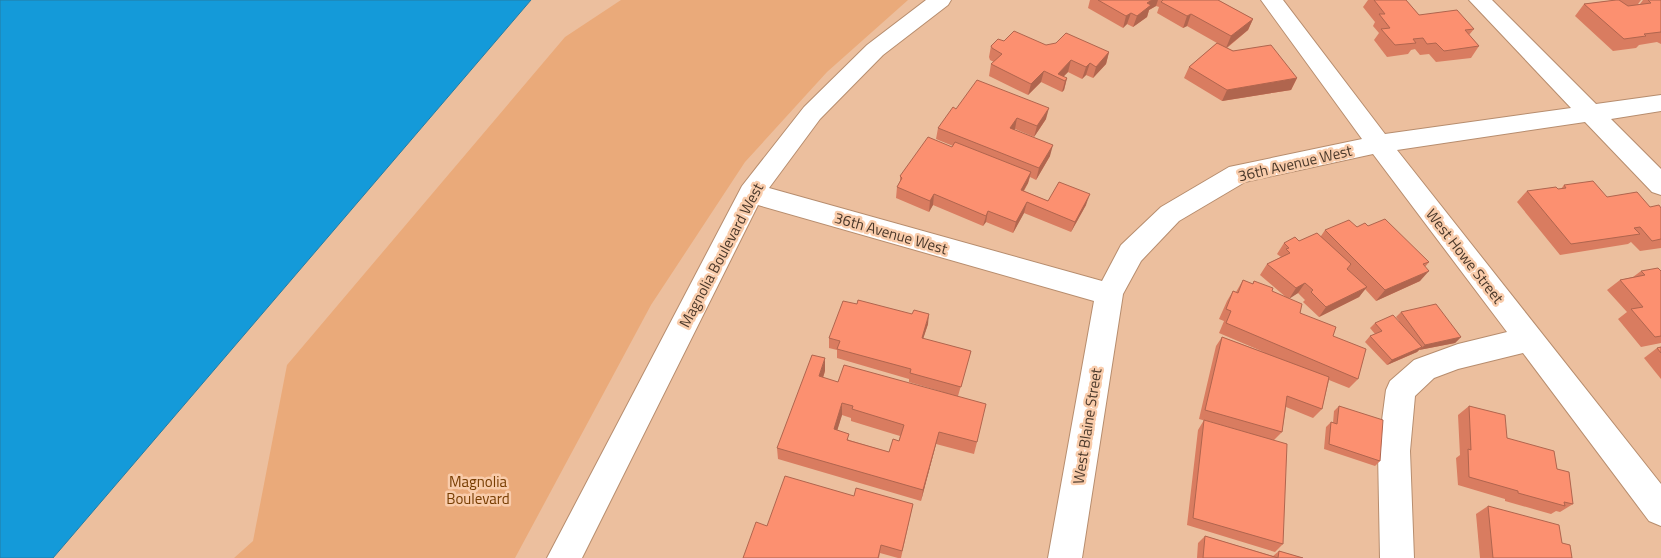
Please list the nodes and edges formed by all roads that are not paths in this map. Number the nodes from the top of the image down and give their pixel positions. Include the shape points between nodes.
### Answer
1 (940, 0) edge
2 (1272, 0) edge
3 (1480, 0) edge
4 (1661, 103) edge
5 (1592, 113) junction
6 (1379, 144) junction
7 (1661, 184) edge
8 (751, 193) junction
9 (1109, 294) junction
10 (1529, 339) junction
11 (1661, 510) edge
12 (564, 558) edge
13 (1064, 558) edge
14 (1397, 558) edge

1 - 8 street, Magnolia Boulevard West via 875,50 812,113
2 - 6 street, West Howe Street
3 - 5 street
4 - 5 street, 36th Avenue West
5 - 6 street, 36th Avenue West
5 - 7 street
6 - 9 street, 36th Avenue West via 1238,174 1170,214 1131,253
6 - 10 street, West Howe Street
8 - 9 street, 36th Avenue West
8 - 12 street, Magnolia Boulevard West
9 - 13 street, West Blaine Street
10 - 11 street, West Howe Street
10 - 14 street via 1424,369 1401,390 1394,451

